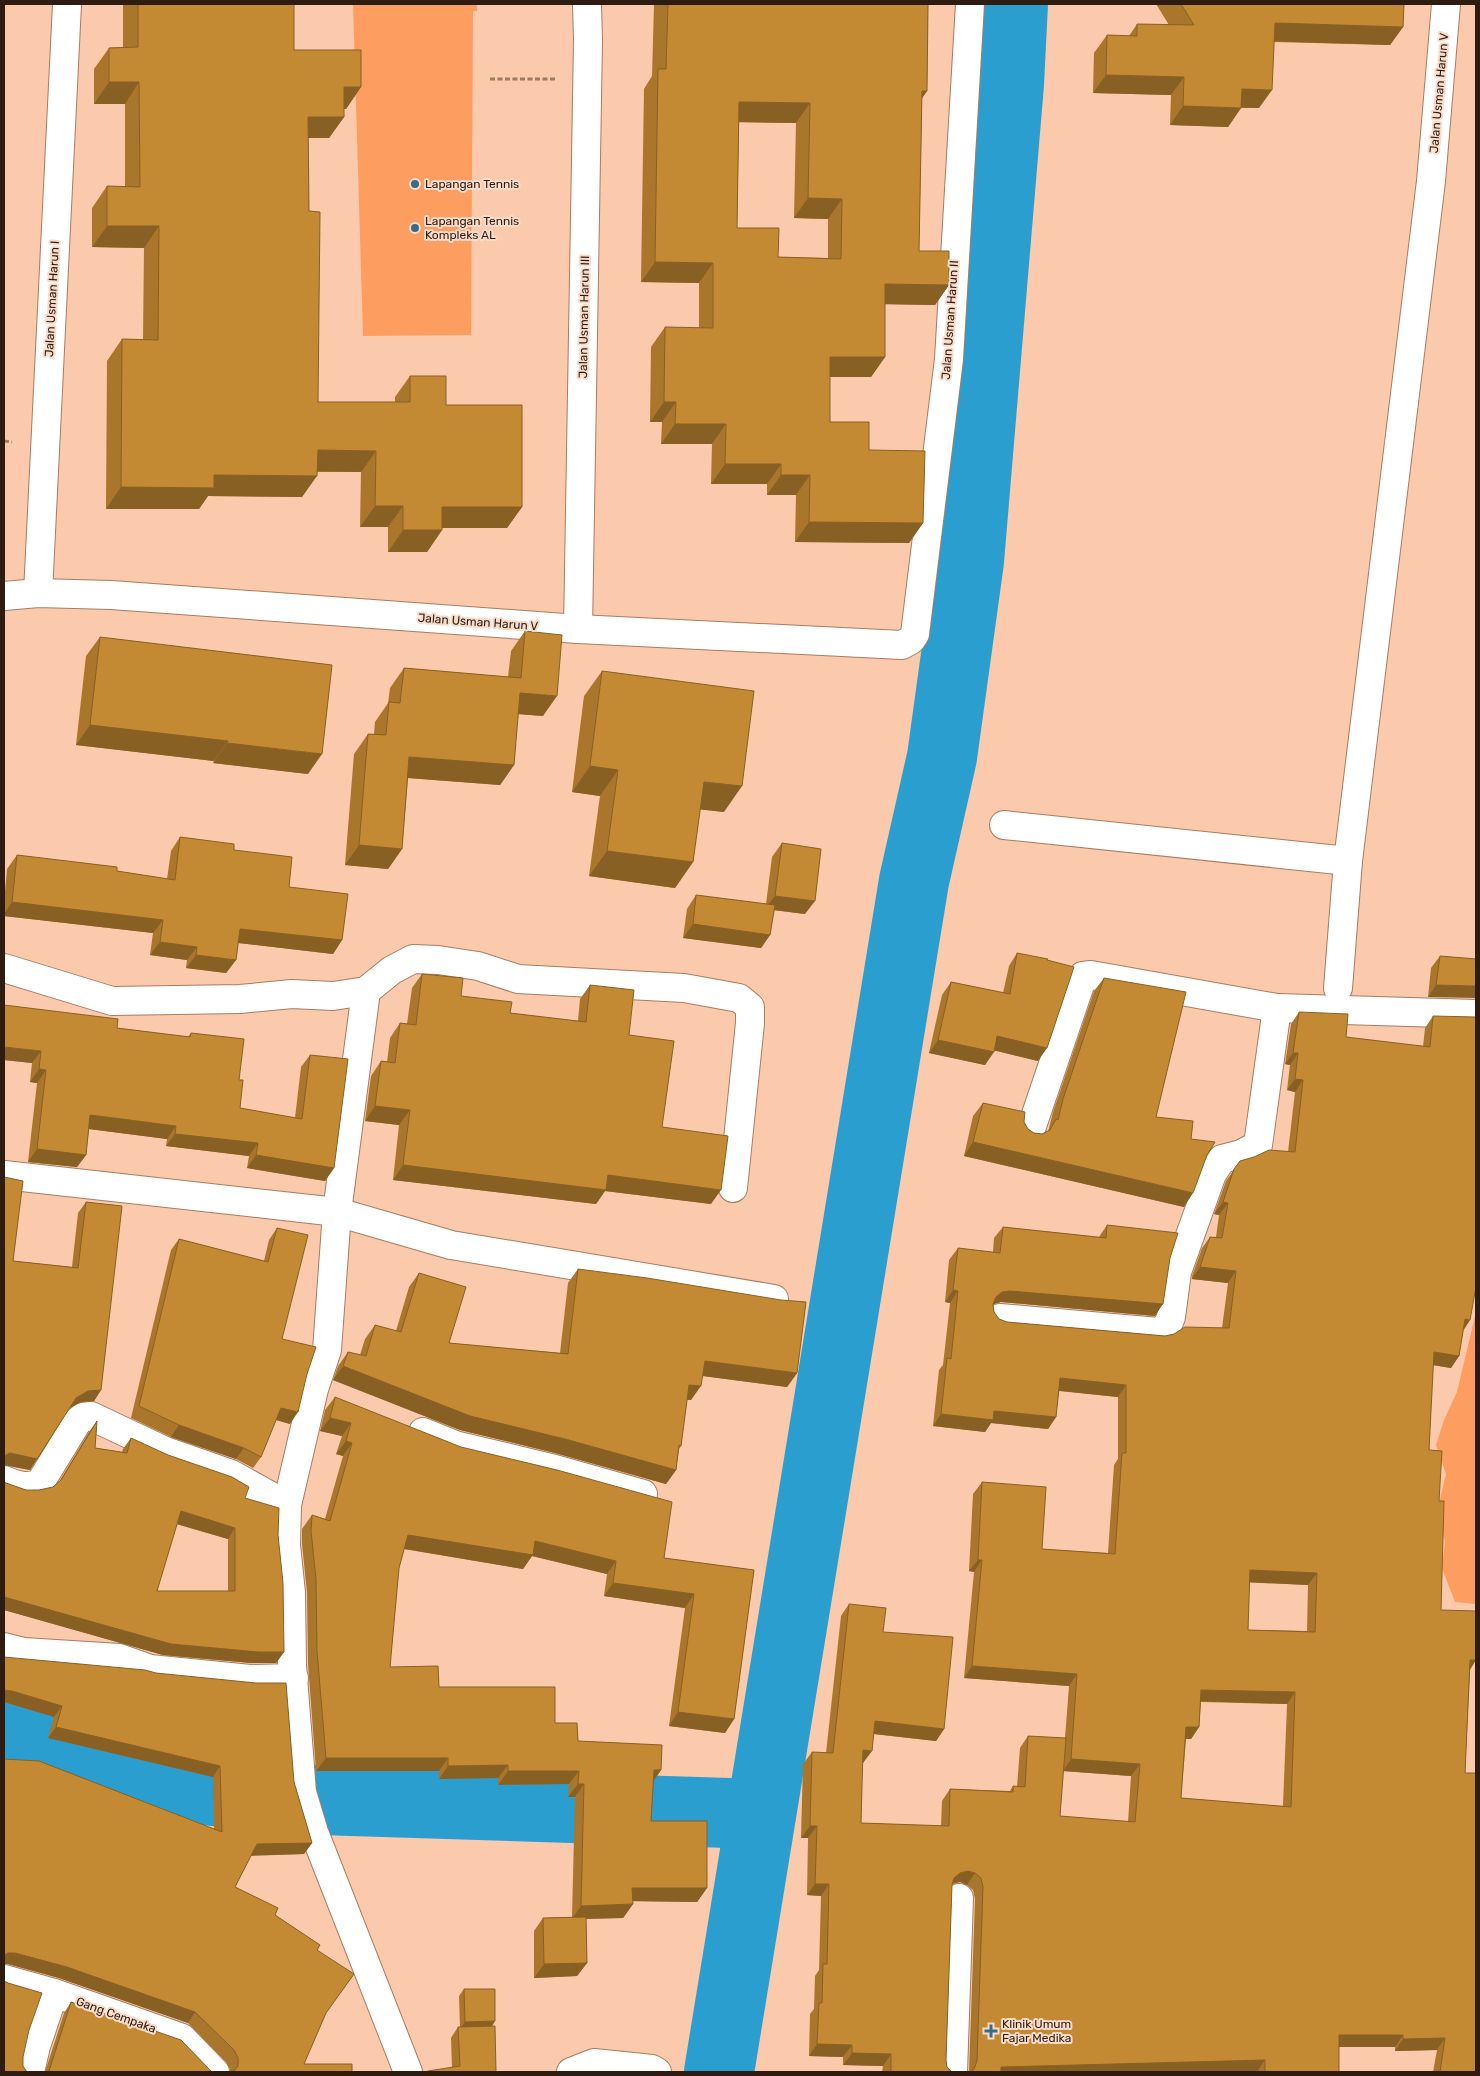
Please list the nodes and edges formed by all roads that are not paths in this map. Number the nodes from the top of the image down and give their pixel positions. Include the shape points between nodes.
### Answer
1 (68, 4) edge
2 (587, 4) edge
3 (970, 4) edge
4 (1446, 4) edge
5 (38, 594) junction
6 (4, 596) edge
7 (578, 630) junction
8 (915, 634) joint
9 (1004, 825) dead end
10 (1348, 861) junction
11 (4, 968) edge
12 (1338, 988) dead end
13 (366, 992) junction
14 (1277, 1008) junction
15 (1476, 1014) edge
16 (1030, 1132) edge
17 (4, 1175) edge
18 (732, 1188) dead end
19 (337, 1212) junction
20 (774, 1299) edge
21 (1000, 1318) edge
22 (314, 1389) junction
23 (341, 1399) edge
24 (402, 1424) edge
25 (4, 1480) edge
26 (670, 1501) edge
27 (287, 1505) junction
28 (4, 1647) edge
29 (294, 1678) junction
30 (959, 1898) dead end
31 (4, 1979) edge
32 (54, 1993) junction
33 (30, 2072) edge
34 (215, 2072) edge
35 (408, 2072) edge
36 (571, 2072) edge
37 (657, 2072) edge
38 (954, 2072) edge

1 - 5 street, Jalan Usman Harun I
2 - 7 street, Jalan Usman Harun III
3 - 8 street, Jalan Usman Harun II via 949,360
4 - 10 street, Jalan Usman Harun V via 1431,181
5 - 6 street, Jalan Usman Harun V
5 - 7 street, Jalan Usman Harun V via 111,595
7 - 8 street, Jalan Usman Harun V via 902,645
9 - 10 street
10 - 12 street, Jalan Usman Harun V
11 - 13 street via 112,1001 240,999 292,994 333,996
13 - 18 street via 392,970 413,959 478,966 518,979 684,988 739,998 750,1007 750,1023
13 - 19 street
14 - 15 street
14 - 16 street via 1082,976
14 - 21 street via 1258,1144 1241,1154 1222,1159 1212,1174 1177,1272 1167,1327 1158,1332
17 - 19 street
19 - 20 street via 451,1246
19 - 22 street via 327,1350
22 - 23 street
22 - 27 street
24 - 26 street via 455,1445
25 - 27 street via 20,1486 40,1483 78,1421 91,1416 165,1451 231,1474
27 - 29 street via 286,1545
28 - 29 street via 24,1652 119,1658 159,1670 250,1679
29 - 35 street via 302,1792 314,1832
30 - 38 street
31 - 32 street, Gang Cempaka
32 - 33 street
32 - 34 street, Gang Cempaka via 182,2038
36 - 37 street via 594,2063

